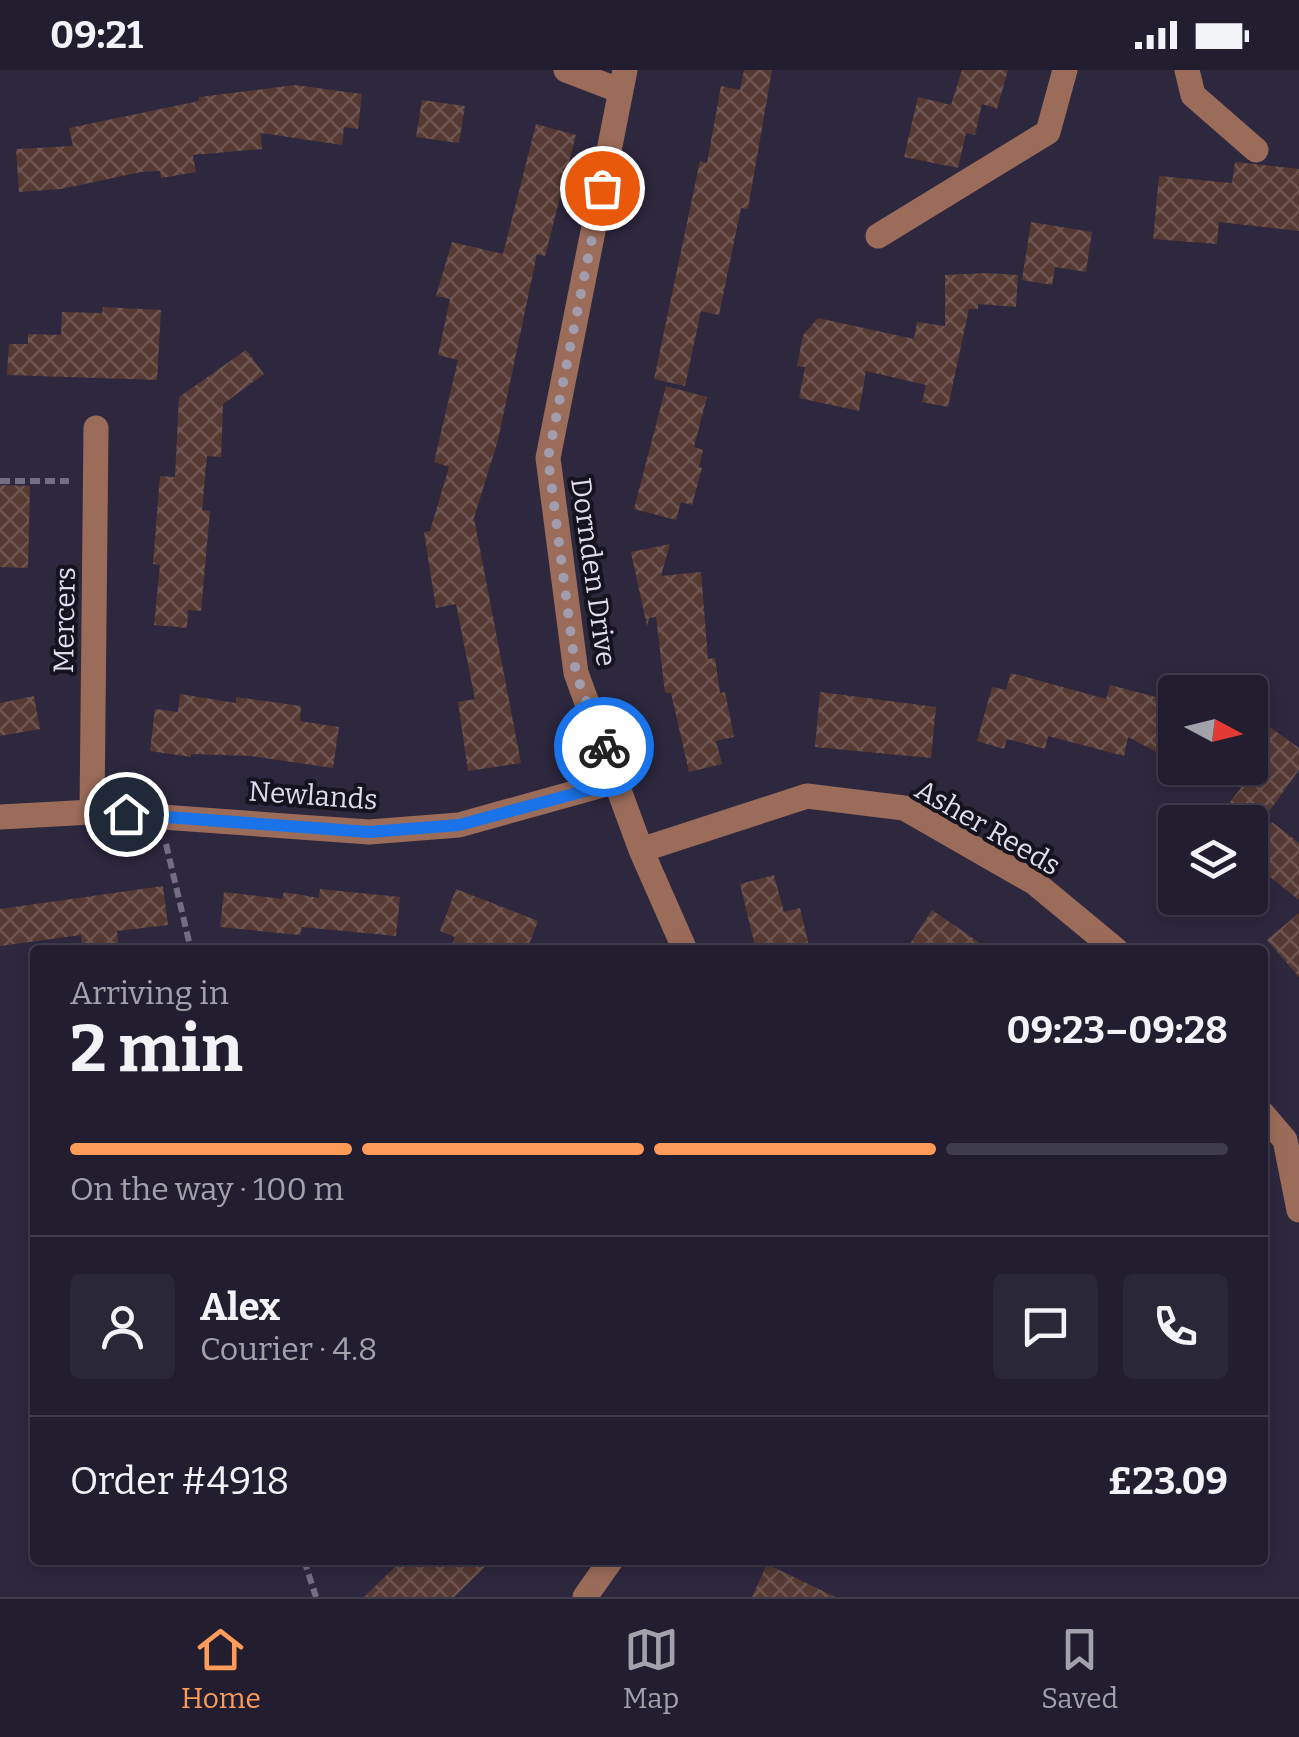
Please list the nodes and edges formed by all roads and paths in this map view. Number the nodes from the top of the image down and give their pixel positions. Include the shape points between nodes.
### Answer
1 (566, 70) edge
2 (1065, 70) edge
3 (1187, 70) edge
4 (623, 81) edge
5 (1256, 150) dead end
6 (878, 236) dead end
7 (96, 428) dead end
8 (0, 481) edge
9 (96, 481) junction
10 (618, 782) junction
11 (92, 812) junction
12 (160, 816) junction
13 (0, 817) edge
14 (641, 850) junction
15 (190, 945) edge
16 (682, 945) edge
17 (1110, 945) edge
18 (1268, 1120) edge
19 (1299, 1210) edge
20 (306, 1565) edge
21 (607, 1565) edge
22 (316, 1597) edge
23 (584, 1597) edge

1 - 4 street
2 - 6 street via 1048,132
3 - 5 street via 1192,95
4 - 10 street, Dornden Drive via 548,458 576,674
7 - 9 street, Mercers
8 - 9 path
9 - 11 street, Mercers
10 - 12 street, Newlands via 459,825 369,832
10 - 14 street, Dornden Drive
11 - 12 street, Newlands
11 - 13 street, Newlands
12 - 15 path
14 - 16 street, Dornden Drive
14 - 17 street, Asher Reeds via 807,796 904,808 1035,883
18 - 19 street via 1284,1140
20 - 22 path
21 - 23 street

